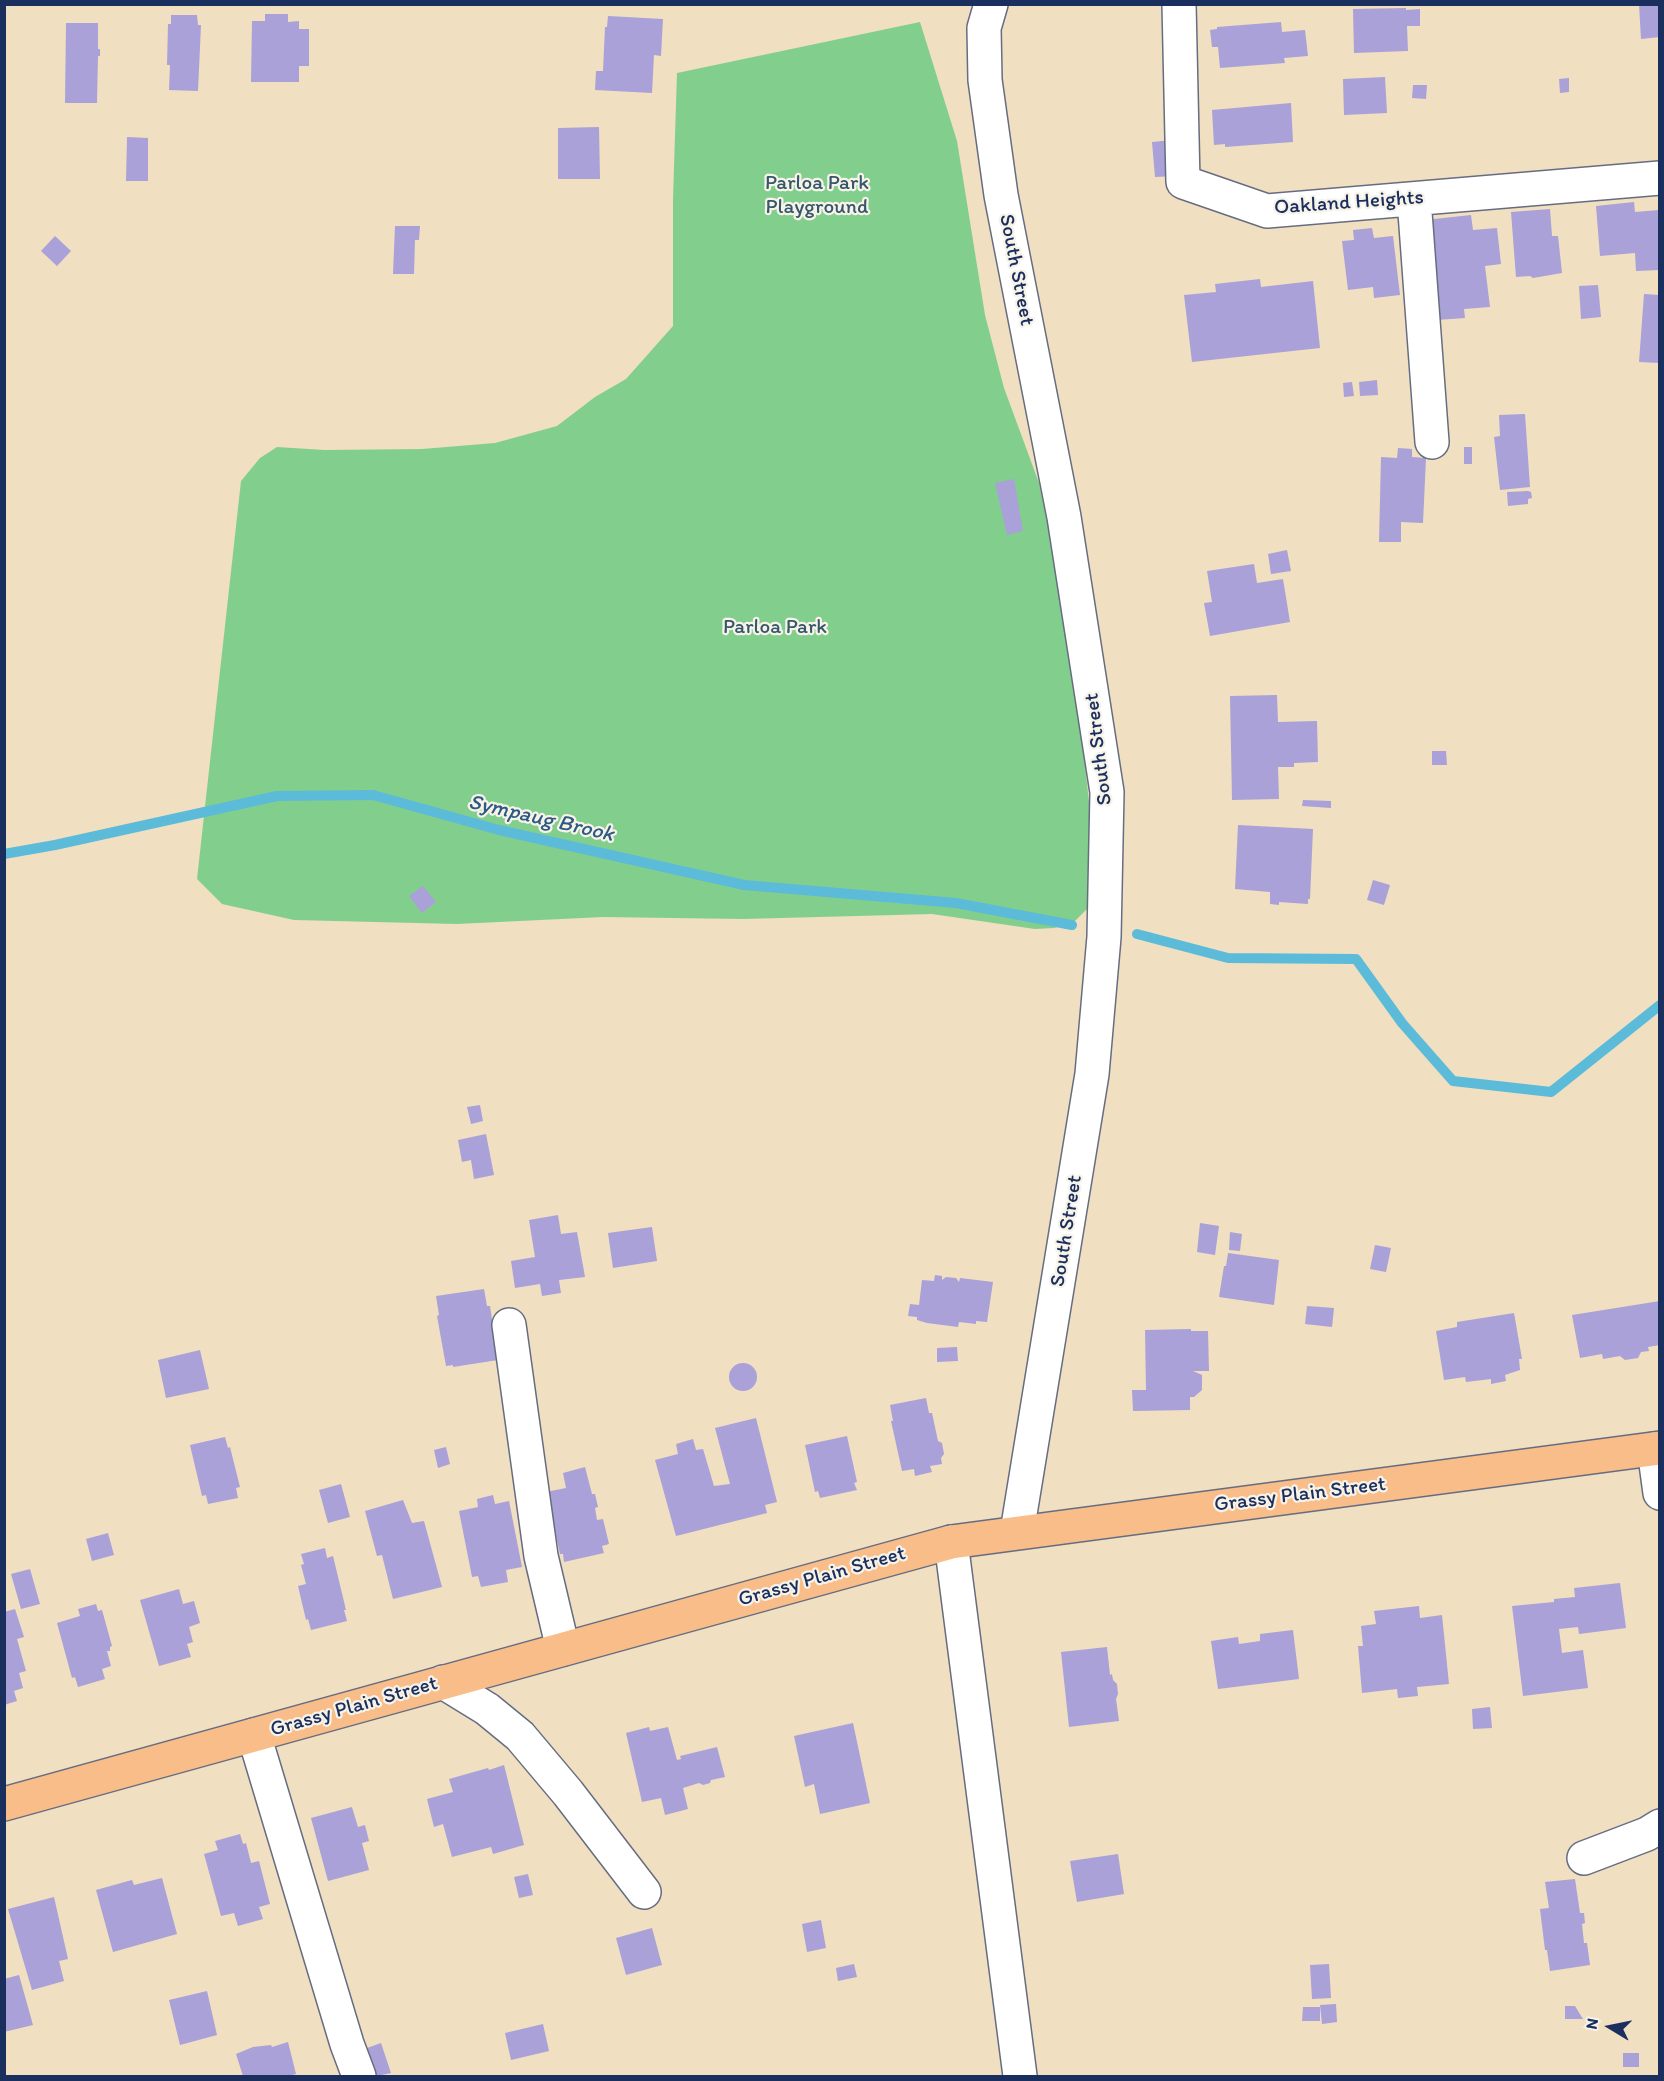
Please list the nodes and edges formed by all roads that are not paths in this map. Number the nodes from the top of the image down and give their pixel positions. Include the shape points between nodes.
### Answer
1 (991, 4) edge
2 (1179, 4) edge
3 (1659, 178) edge
4 (1414, 199) junction
5 (1432, 441) dead end
6 (509, 1325) dead end
7 (1657, 1449) edge
8 (1659, 1493) edge
9 (1017, 1533) junction
10 (951, 1542) junction
11 (563, 1649) junction
12 (443, 1682) junction
13 (254, 1735) junction
14 (4, 1804) edge
15 (1659, 1826) edge
16 (1584, 1858) dead end
17 (644, 1892) dead end
18 (359, 2076) edge
19 (1020, 2076) edge

1 - 9 street, South Street via 984,28 985,80 1001,195 1064,517 1107,792 1104,937 1092,1074
2 - 4 street, Oakland Heights via 1184,182 1267,211
3 - 4 street, Oakland Heights
4 - 5 street
6 - 11 street via 541,1556
7 - 8 street
7 - 9 main road, Grassy Plain Street
9 - 10 main road, Grassy Plain Street
10 - 11 main road, Grassy Plain Street
10 - 19 street
11 - 12 main road, Grassy Plain Street
12 - 13 main road, Grassy Plain Street
12 - 17 street via 487,1709 520,1736
13 - 14 main road, Grassy Plain Street
13 - 18 street
15 - 16 street

